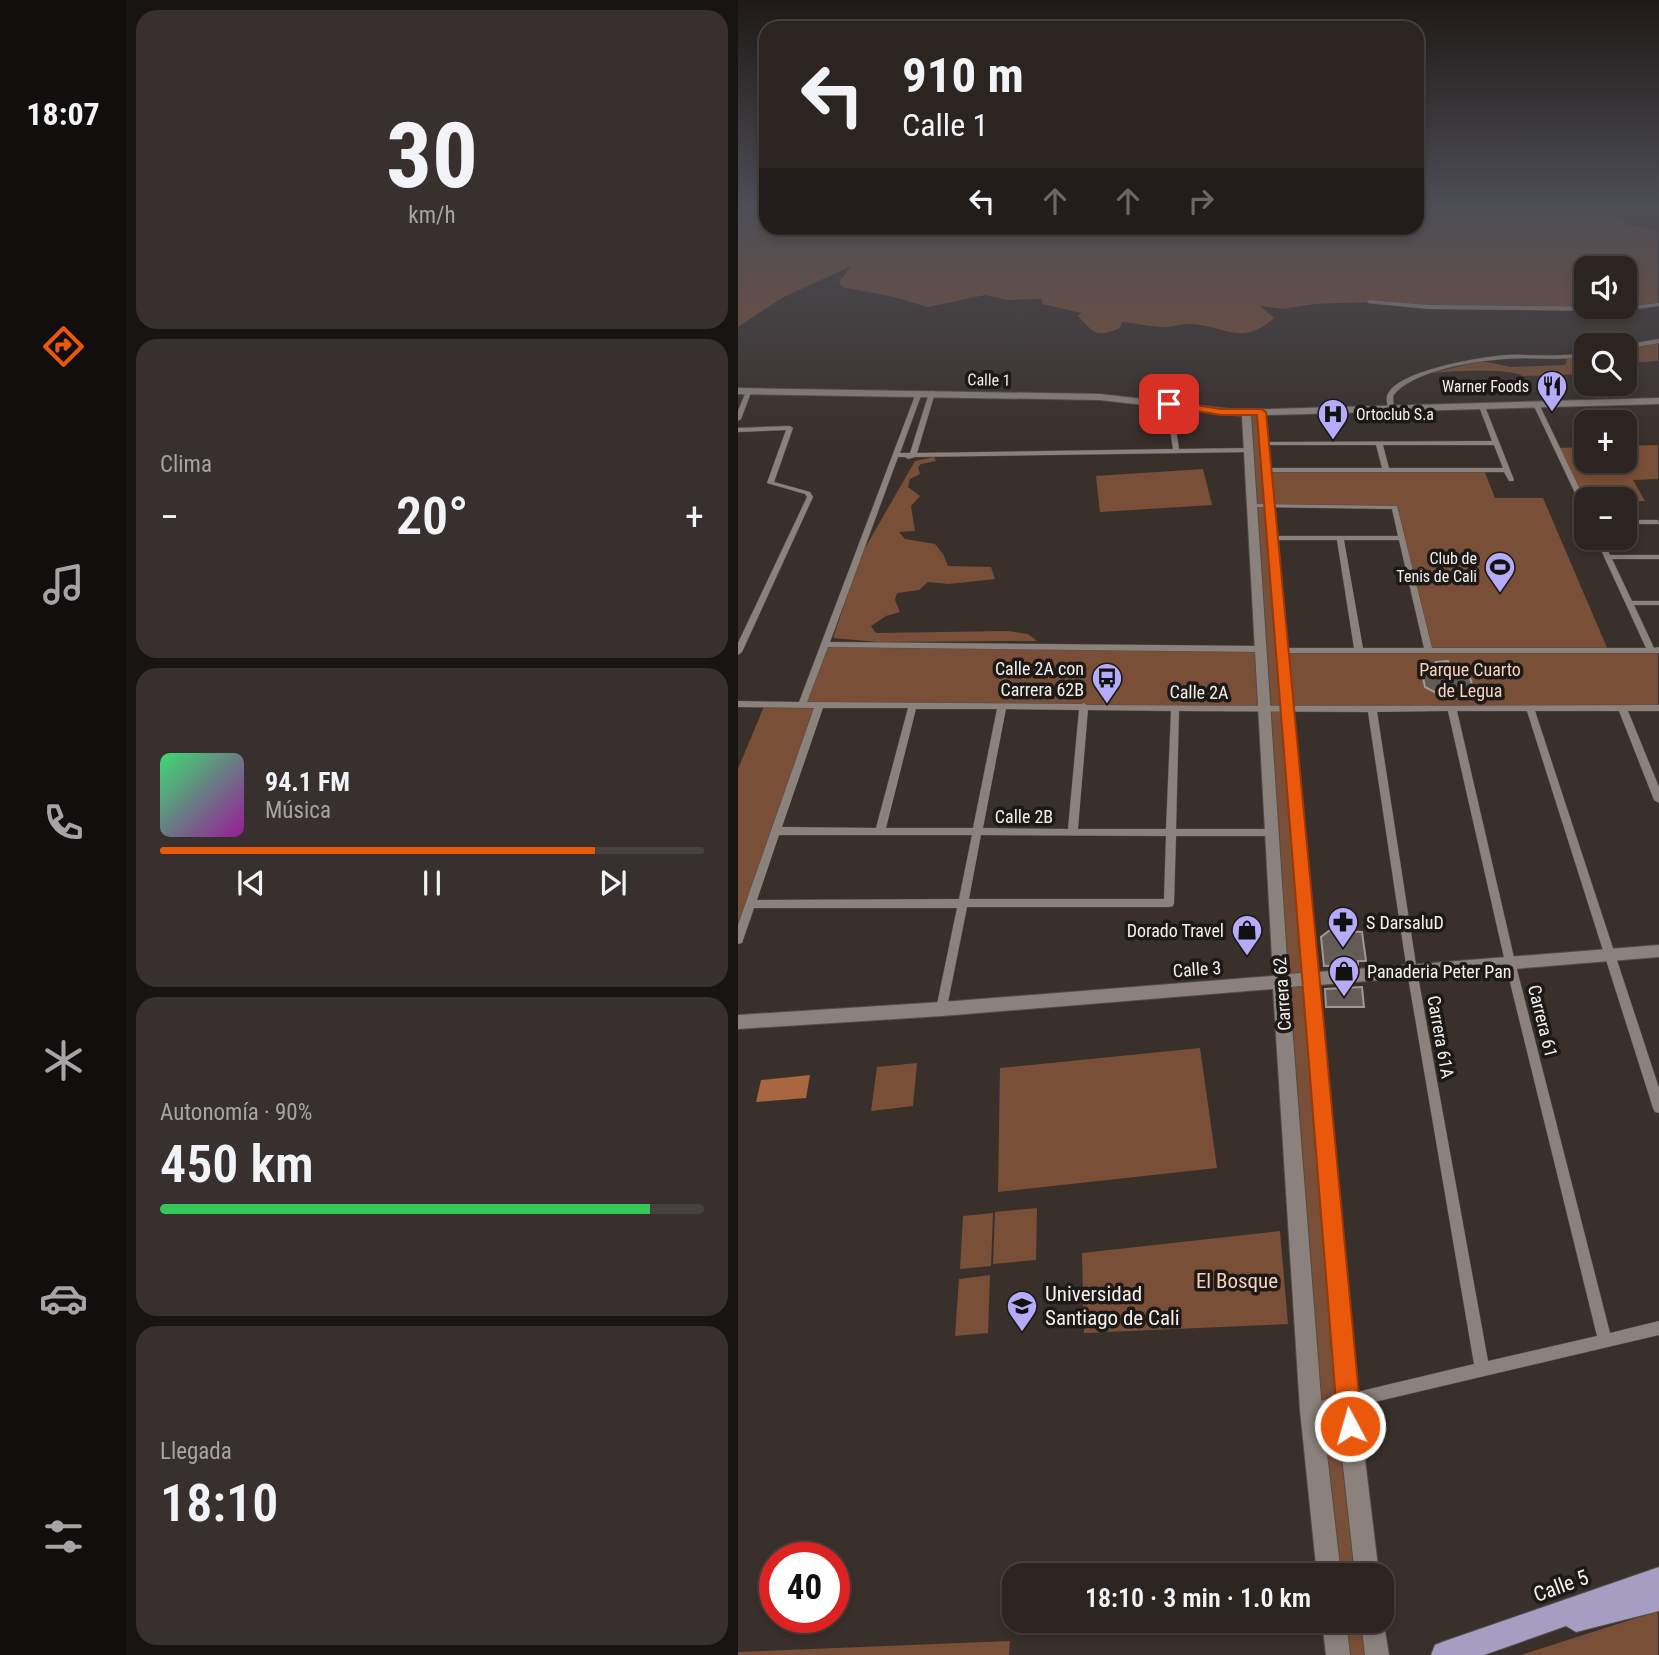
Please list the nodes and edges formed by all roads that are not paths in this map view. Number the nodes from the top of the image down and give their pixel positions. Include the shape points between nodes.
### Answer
1 (1370, 302) dead end
2 (1658, 304) edge
3 (1658, 341) edge
4 (1637, 345) edge
5 (1574, 357) edge
6 (749, 390) junction
7 (738, 391) edge
8 (919, 393) junction
9 (932, 393) junction
10 (1658, 403) edge
11 (1169, 404) junction
12 (1537, 405) junction
13 (1391, 408) junction
14 (1483, 409) junction
15 (1244, 413) junction
16 (1262, 413) junction
17 (738, 419) edge
18 (738, 430) edge
19 (1497, 443) junction
20 (1263, 444) junction
21 (1379, 444) junction
22 (1249, 450) junction
23 (1176, 451) junction
24 (896, 455) junction
25 (913, 455) junction
26 (891, 465) junction
27 (1386, 469) junction
28 (1265, 470) junction
29 (1507, 470) junction
30 (1511, 480) dead end
31 (1575, 487) edge
32 (1253, 506) junction
33 (1268, 506) junction
34 (1637, 522) edge
35 (1658, 522) edge
36 (1271, 538) junction
37 (1339, 538) junction
38 (1402, 538) junction
39 (1604, 550) edge
40 (1608, 557) junction
41 (1658, 557) edge
42 (1258, 589) junction
43 (1276, 589) junction
44 (1629, 603) junction
45 (1658, 603) edge
46 (824, 645) junction
47 (1262, 649) junction
48 (1359, 650) junction
49 (1428, 650) junction
50 (1655, 650) edge
51 (1281, 651) junction
52 (738, 652) edge
53 (738, 704) edge
54 (802, 704) junction
55 (820, 704) junction
56 (913, 705) junction
57 (1002, 706) junction
58 (1084, 706) junction
59 (1175, 707) junction
60 (1530, 708) junction
61 (1658, 708) edge
62 (1265, 709) junction
63 (1286, 709) junction
64 (1372, 709) junction
65 (1452, 709) junction
66 (1623, 709) junction
67 (1658, 800) edge
68 (776, 831) junction
69 (880, 831) junction
70 (976, 832) junction
71 (1073, 832) junction
72 (1171, 832) junction
73 (1271, 833) junction
74 (750, 904) junction
75 (962, 904) junction
76 (738, 940) edge
77 (1658, 951) edge
78 (1608, 956) junction
79 (1510, 962) junction
80 (1412, 971) junction
81 (1310, 980) junction
82 (1281, 982) junction
83 (942, 1009) junction
84 (738, 1022) edge
85 (1658, 1108) edge
86 (1658, 1328) edge
87 (1605, 1341) junction
88 (1482, 1370) junction
89 (1348, 1401) junction
90 (1311, 1410) junction
91 (1328, 1563) edge
92 (1366, 1563) edge
93 (1658, 1580) edge
94 (1658, 1598) edge
95 (1335, 1633) edge
96 (1374, 1633) edge
97 (1481, 1642) junction
98 (1338, 1655) edge
99 (1377, 1655) edge
100 (1445, 1655) edge

1 - 2 street via 1622,309
3 - 4 street
5 - 13 street via 1495,358 1446,368 1396,389 1389,396
6 - 7 street, Calle 1
6 - 8 street, Calle 1
6 - 17 street
8 - 9 street, Calle 1
8 - 24 street
9 - 11 street, Calle 1 via 1100,397
9 - 25 street
10 - 12 street, Calle 1
11 - 15 street, Calle 1
11 - 23 street
12 - 13 street, Calle 1
12 - 14 street, Calle 1
12 - 31 street
13 - 16 street, Calle 1
14 - 16 street, Calle 1
14 - 19 street
15 - 16 street, Calle 1
15 - 22 street, Carrera 62
16 - 20 street, Carrera 62
18 - 52 street via 790,428 770,483 810,497
19 - 21 street
19 - 29 street
20 - 21 street
20 - 28 street, Carrera 62
21 - 27 street
22 - 23 street
22 - 32 street, Carrera 62
23 - 25 street
24 - 25 street
24 - 26 street
25 - 26 street
26 - 46 street
27 - 28 street
27 - 29 street
28 - 33 street, Carrera 62
29 - 30 street
32 - 33 street
32 - 42 street, Carrera 62
33 - 36 street, Carrera 62
33 - 38 street via 1395,507
34 - 35 street
36 - 37 street
36 - 43 street, Carrera 62
37 - 38 street
37 - 48 street
38 - 49 street
39 - 40 street
40 - 41 street
40 - 44 street
42 - 43 street
42 - 47 street, Carrera 62
43 - 51 street, Carrera 62
44 - 45 street
44 - 50 street
46 - 47 street
46 - 54 street
47 - 62 street, Carrera 62
48 - 49 street
48 - 51 street
49 - 50 street
51 - 63 street, Carrera 62
53 - 54 street, Calle 2A
54 - 55 street, Calle 2A
55 - 56 street, Calle 2A
55 - 68 street
56 - 57 street, Calle 2A
56 - 69 street
57 - 58 street, Calle 2A
57 - 70 street
58 - 59 street, Calle 2A
58 - 71 street
59 - 62 street, Calle 2A
59 - 72 street
60 - 65 street, Calle 2A
60 - 66 street, Calle 2A
60 - 78 street
61 - 66 street, Calle 2A
62 - 63 street, Calle 2A
62 - 73 street, Carrera 62
63 - 64 street, Calle 2A
63 - 81 street, Carrera 62
64 - 65 street, Calle 2A
64 - 80 street, Carrera 61A
65 - 79 street, Carrera 61
66 - 67 street
68 - 69 street, Calle 2B
68 - 74 street
69 - 70 street, Calle 2B
70 - 71 street, Calle 2B
70 - 75 street
71 - 72 street, Calle 2B
72 - 73 street, Calle 2B
72 - 75 street via 1169,903
73 - 82 street, Carrera 62
74 - 75 street
74 - 76 street
75 - 83 street
77 - 78 street, Calle 3
78 - 79 street, Calle 3
78 - 85 street
79 - 80 street, Calle 3
79 - 87 street, Carrera 61
80 - 81 street, Calle 3
80 - 88 street, Carrera 61A
81 - 82 street, Calle 3
81 - 89 street, Carrera 62
82 - 83 street, Calle 3
82 - 90 street, Carrera 62
83 - 84 street, Calle 3
86 - 87 street
87 - 88 street
88 - 89 street
89 - 90 street
89 - 92 street, Carrera 62
90 - 91 street, Carrera 62
93 - 97 main road, Calle 5
94 - 97 main road, Calle 5
95 - 98 street
96 - 99 street
97 - 100 main road, Calle 5

